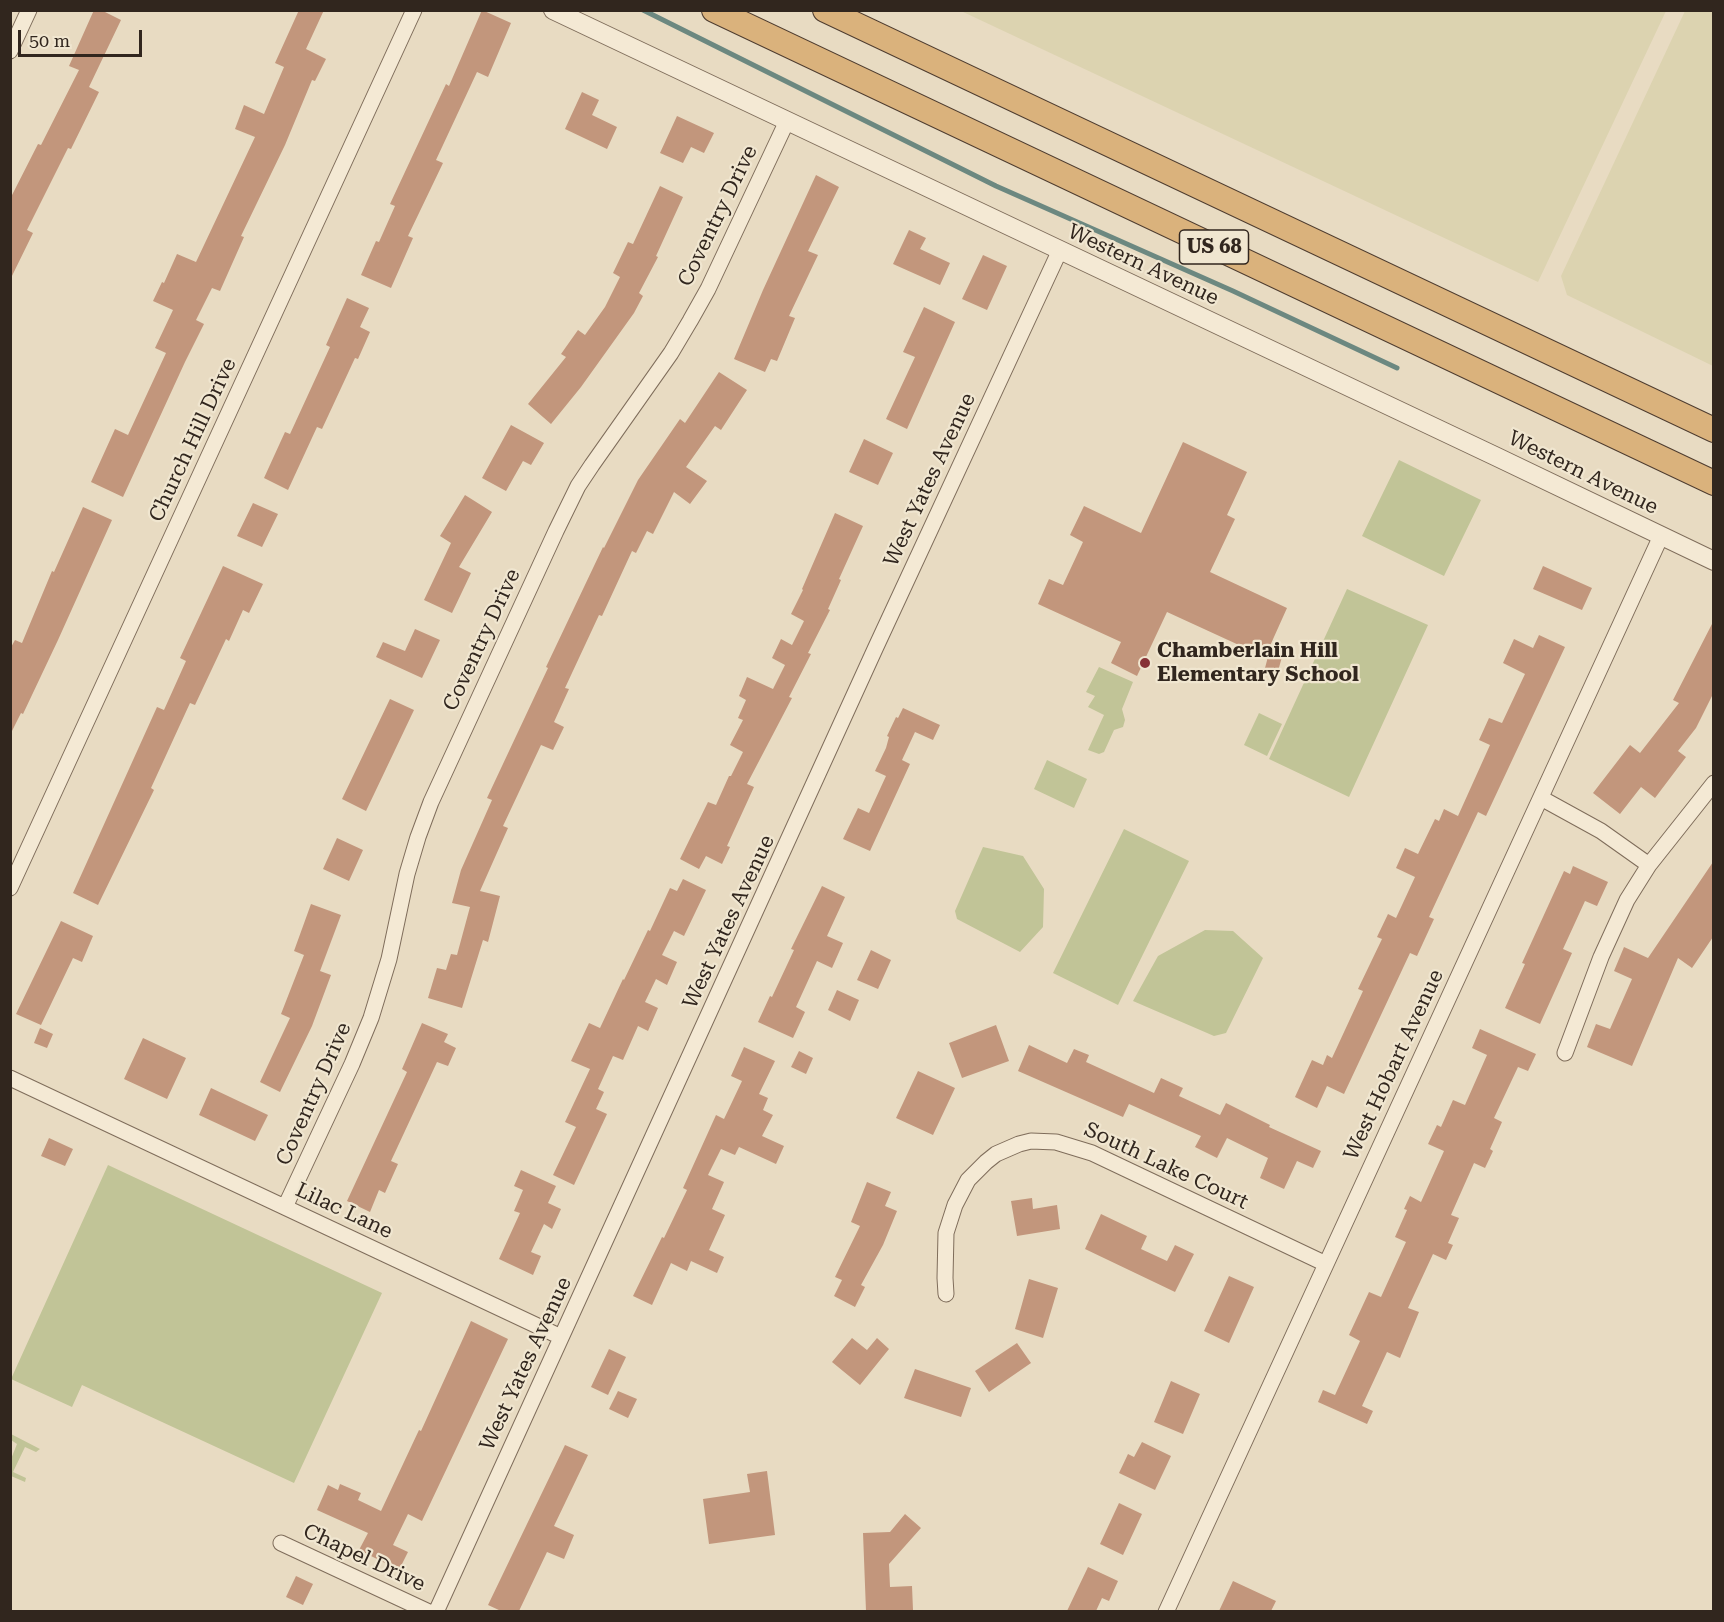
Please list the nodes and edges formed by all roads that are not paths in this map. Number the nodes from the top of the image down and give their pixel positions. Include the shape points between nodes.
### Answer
1 (29, 10) edge
2 (414, 10) edge
3 (554, 10) edge
4 (714, 10) edge
5 (825, 10) edge
6 (10, 51) edge
7 (787, 122) junction
8 (1060, 250) junction
9 (1713, 430) edge
10 (1713, 483) edge
11 (1661, 536) junction
12 (1713, 561) edge
13 (1713, 783) edge
14 (1541, 798) junction
15 (1649, 865) junction
16 (10, 888) edge
17 (1565, 1053) dead end
18 (10, 1077) edge
19 (285, 1207) junction
20 (1326, 1264) junction
21 (946, 1294) dead end
22 (561, 1337) junction
23 (281, 1543) dead end
24 (429, 1611) edge
25 (436, 1611) edge
26 (1166, 1611) edge

1 - 6 street
2 - 16 street, Church Hill Drive
3 - 7 street, Western Avenue
4 - 10 highway, US 68
5 - 9 highway, US 68
7 - 8 street, Western Avenue
7 - 19 street, Coventry Drive via 690,321 578,486 430,802 407,873 389,959 371,1018
8 - 11 street, Western Avenue
8 - 22 street, West Yates Avenue
11 - 12 street, Western Avenue
11 - 14 street, West Hobart Avenue
13 - 15 street
14 - 15 street via 1594,826
14 - 20 street, West Hobart Avenue
15 - 17 street via 1616,922
18 - 19 street, Lilac Lane
19 - 22 street, Lilac Lane
20 - 21 street, South Lake Court via 1092,1153 1056,1142 1031,1141 996,1154 968,1180 946,1233
20 - 26 street, West Hobart Avenue
22 - 25 street, West Yates Avenue
23 - 24 street, Chapel Drive

